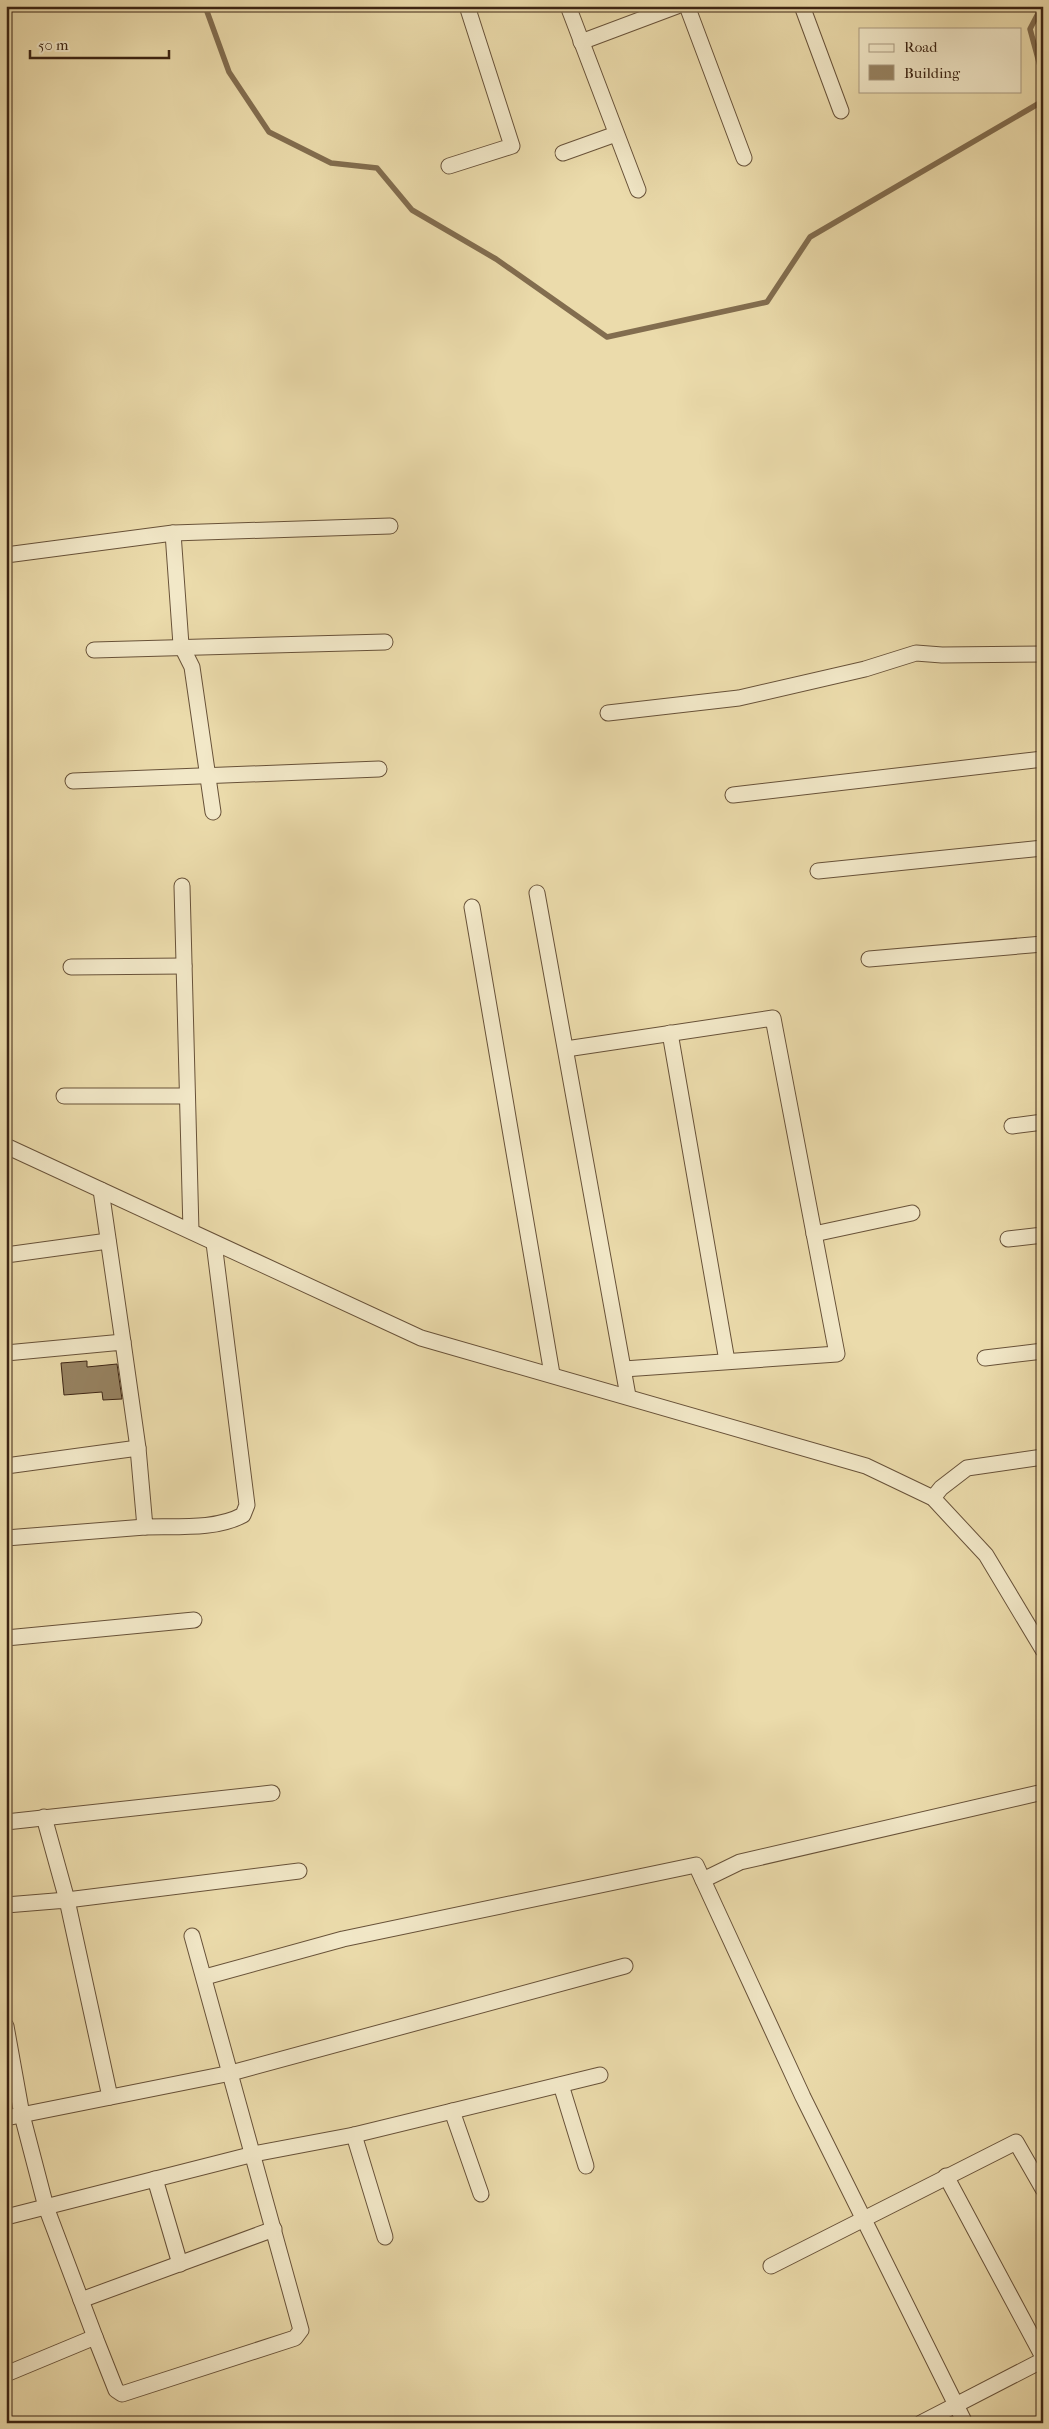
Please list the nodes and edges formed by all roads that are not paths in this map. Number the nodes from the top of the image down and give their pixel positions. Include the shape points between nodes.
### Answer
1 (467, 6) edge
2 (568, 6) edge
3 (677, 6) edge
4 (687, 6) edge
5 (802, 6) edge
6 (580, 42) junction
7 (841, 111) dead end
8 (616, 134) junction
9 (563, 153) dead end
10 (744, 158) dead end
11 (449, 166) dead end
12 (638, 190) dead end
13 (390, 526) dead end
14 (173, 533) junction
15 (6, 555) edge
16 (385, 642) dead end
17 (182, 648) junction
18 (94, 650) dead end
19 (1043, 654) edge
20 (608, 713) dead end
21 (1043, 759) edge
22 (379, 769) dead end
23 (208, 775) junction
24 (73, 780) dead end
25 (733, 794) dead end
26 (213, 812) dead end
27 (1043, 848) edge
28 (818, 871) dead end
29 (182, 886) dead end
30 (537, 892) dead end
31 (472, 906) dead end
32 (1043, 944) edge
33 (868, 959) dead end
34 (71, 966) dead end
35 (184, 966) junction
36 (670, 1034) junction
37 (566, 1049) junction
38 (64, 1096) dead end
39 (187, 1096) junction
40 (1043, 1122) edge
41 (1012, 1126) dead end
42 (6, 1146) edge
43 (101, 1190) junction
44 (912, 1213) dead end
45 (191, 1231) junction
46 (814, 1234) junction
47 (1043, 1235) edge
48 (1008, 1240) dead end
49 (108, 1241) junction
50 (214, 1243) junction
51 (6, 1255) edge
52 (123, 1342) junction
53 (1043, 1351) edge
54 (6, 1353) edge
55 (985, 1358) dead end
56 (727, 1361) junction
57 (624, 1369) junction
58 (552, 1374) junction
59 (628, 1396) junction
60 (138, 1448) junction
61 (1043, 1457) edge
62 (6, 1466) edge
63 (937, 1493) junction
64 (145, 1527) junction
65 (6, 1538) edge
66 (194, 1620) dead end
67 (6, 1638) edge
68 (1043, 1650) edge
69 (1043, 1792) edge
70 (272, 1793) dead end
71 (44, 1817) junction
72 (6, 1822) edge
73 (300, 1871) dead end
74 (703, 1880) junction
75 (67, 1900) junction
76 (6, 1904) edge
77 (192, 1936) dead end
78 (625, 1966) dead end
79 (205, 1977) junction
80 (6, 2026) edge
81 (231, 2073) junction
82 (600, 2074) dead end
83 (561, 2085) junction
84 (110, 2097) junction
85 (452, 2111) junction
86 (22, 2115) junction
87 (6, 2118) edge
88 (354, 2135) junction
89 (254, 2154) junction
90 (586, 2166) dead end
91 (946, 2176) junction
92 (155, 2179) junction
93 (1043, 2189) edge
94 (481, 2194) dead end
95 (46, 2207) junction
96 (6, 2216) edge
97 (864, 2219) junction
98 (274, 2229) junction
99 (386, 2237) dead end
100 (180, 2264) junction
101 (771, 2266) dead end
102 (81, 2300) junction
103 (95, 2337) junction
104 (1043, 2358) edge
105 (6, 2374) edge
106 (956, 2406) junction
107 (920, 2423) edge
108 (964, 2423) edge

1 - 11 street via 512,146
2 - 6 street
3 - 6 street
4 - 10 street
5 - 7 street
6 - 8 street
8 - 9 street
8 - 12 street
13 - 14 street
14 - 15 street
14 - 17 street
16 - 17 street
17 - 18 street
17 - 23 street via 192,667
19 - 20 street via 916,653 865,669 739,698
21 - 25 street
22 - 23 street
23 - 24 street
23 - 26 street
27 - 28 street
29 - 35 street
30 - 37 street
31 - 58 street
32 - 33 street
34 - 35 street
35 - 39 street
36 - 37 street
36 - 46 street via 773,1018
36 - 56 street
37 - 57 street
38 - 39 street
39 - 45 street
40 - 41 street
42 - 43 street
43 - 45 street
43 - 49 street
44 - 46 street
45 - 50 street
46 - 56 street via 837,1354
47 - 48 street
49 - 51 street
49 - 52 street
50 - 58 street via 421,1338
50 - 64 street via 247,1505 244,1515 234,1520
52 - 54 street
52 - 60 street
53 - 55 street
56 - 57 street
57 - 59 street
58 - 59 street
59 - 63 street via 866,1466
60 - 62 street
60 - 64 street
61 - 63 street via 967,1468
63 - 68 street via 986,1554
64 - 65 street
66 - 67 street
69 - 74 street via 740,1862
70 - 71 street
71 - 72 street
71 - 75 street
73 - 75 street
74 - 79 street via 696,1865 343,1939
74 - 97 street via 799,2089
75 - 76 street
75 - 84 street
77 - 79 street
78 - 81 street
79 - 81 street
80 - 86 street
81 - 84 street
81 - 89 street
82 - 83 street
83 - 85 street
83 - 90 street
84 - 86 street
85 - 88 street
85 - 94 street
86 - 87 street
86 - 95 street
88 - 89 street
88 - 99 street
89 - 92 street
89 - 98 street
91 - 93 street via 1016,2142
91 - 97 street
91 - 104 street
92 - 95 street
92 - 100 street
95 - 96 street
95 - 102 street
97 - 101 street
97 - 106 street
98 - 100 street
98 - 103 street via 301,2330 295,2338 122,2394 116,2390
100 - 102 street
102 - 103 street
103 - 105 street
104 - 106 street
106 - 107 street
106 - 108 street

